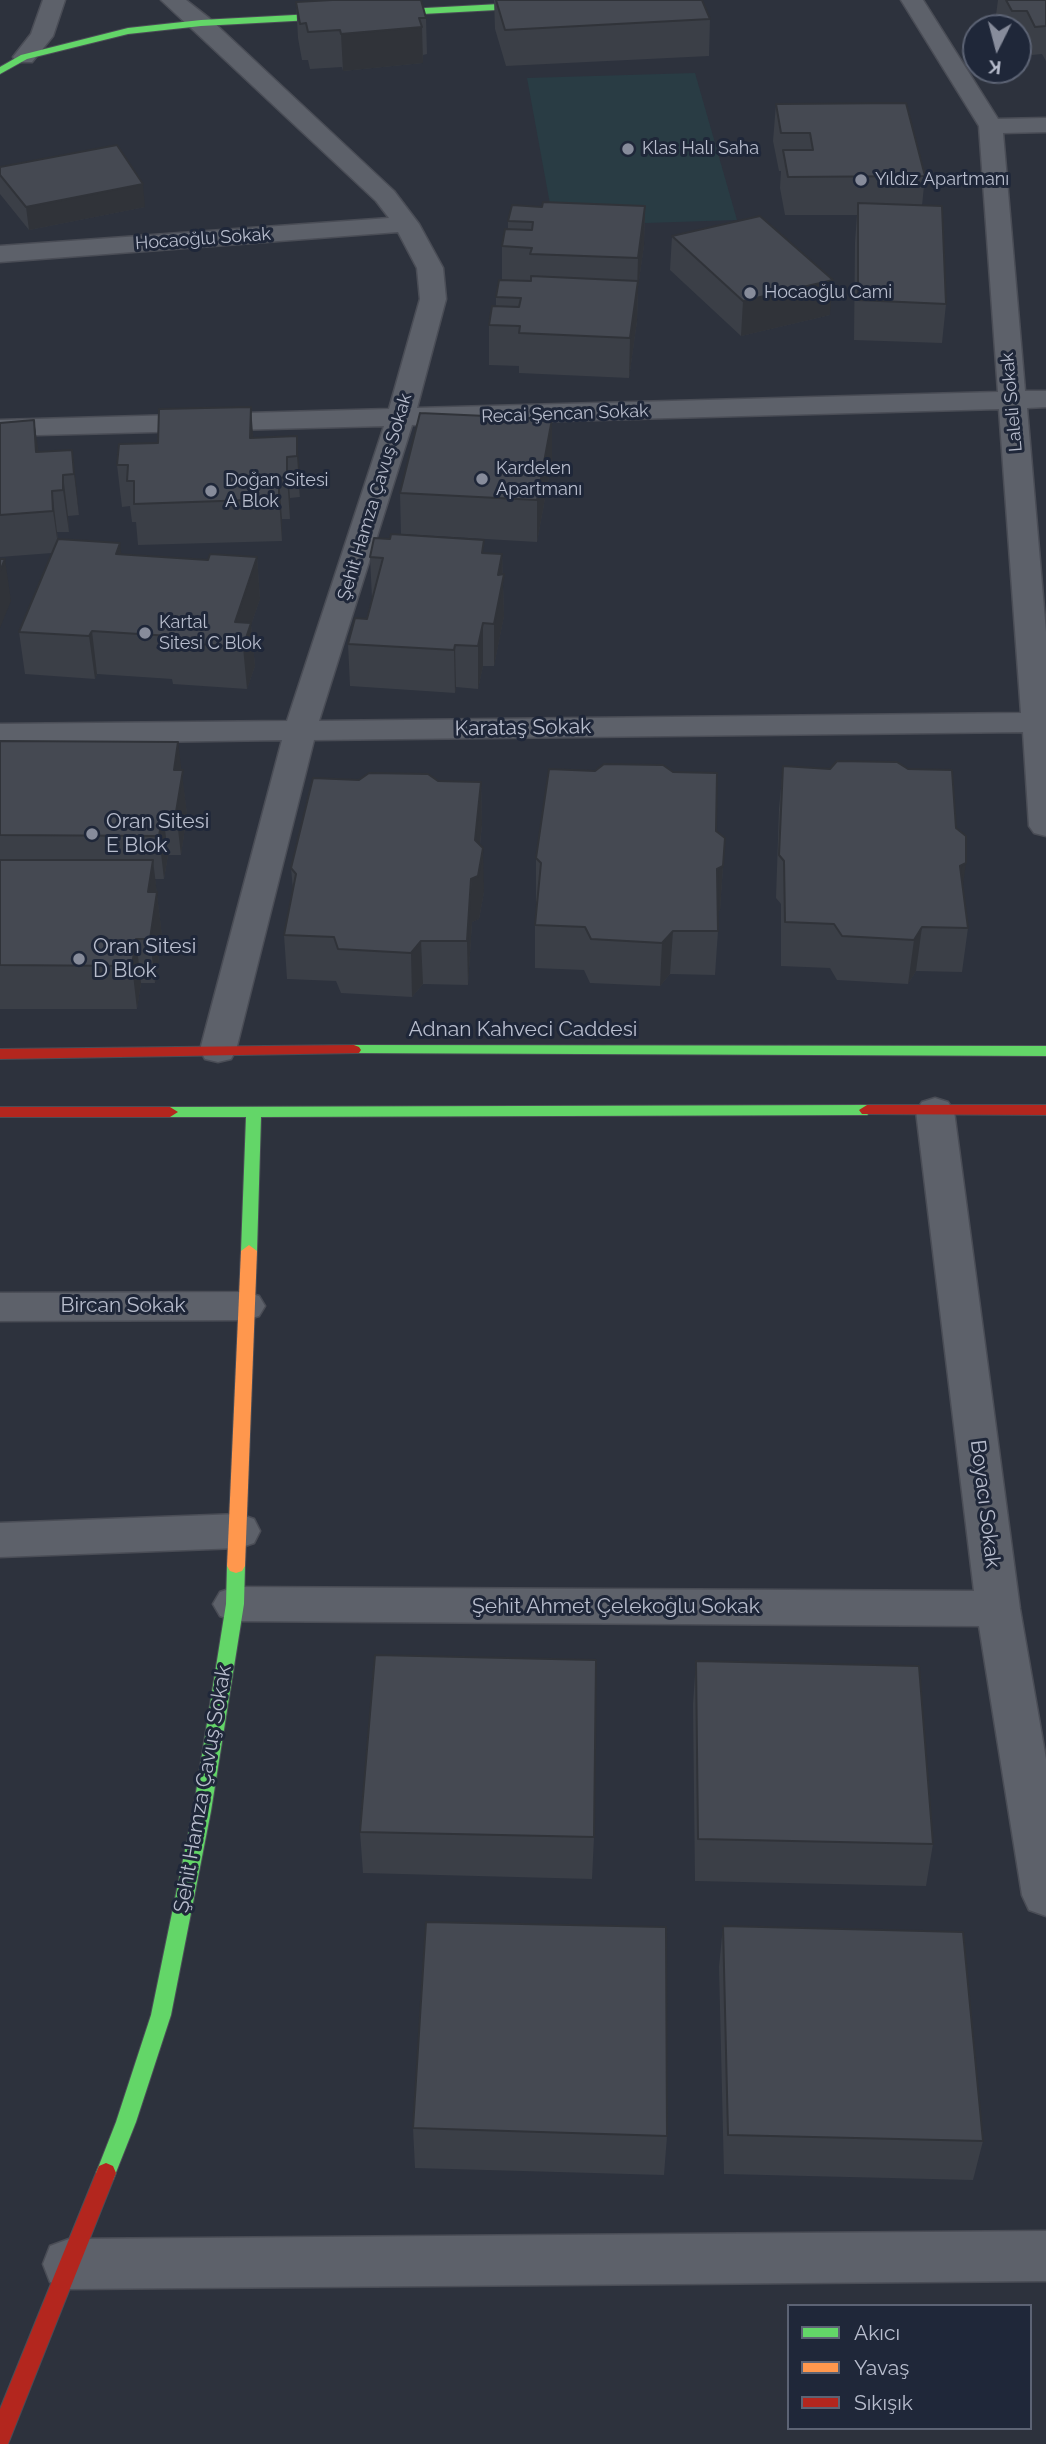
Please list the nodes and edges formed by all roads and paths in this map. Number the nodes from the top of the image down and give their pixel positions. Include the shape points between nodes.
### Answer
1 (54, 0) edge
2 (172, 0) edge
3 (625, 0) edge
4 (912, 0) edge
5 (201, 23) junction
6 (24, 57) junction
7 (0, 71) edge
8 (1046, 125) edge
9 (991, 126) junction
10 (406, 224) junction
11 (0, 254) edge
12 (1046, 399) edge
13 (1012, 400) junction
14 (400, 419) junction
15 (0, 428) edge
16 (1042, 722) edge
17 (300, 731) junction
18 (0, 734) edge
19 (1046, 826) edge
20 (218, 1050) junction
21 (1046, 1051) edge
22 (0, 1054) edge
23 (1046, 1110) edge
24 (254, 1111) junction
25 (935, 1111) junction
26 (0, 1112) edge
27 (245, 1306) junction
28 (0, 1307) edge
29 (239, 1531) junction
30 (0, 1540) edge
31 (235, 1604) junction
32 (998, 1609) junction
33 (1046, 1895) edge
34 (1046, 2256) edge
35 (69, 2264) junction
36 (0, 2437) edge

1 - 6 street via 43,36
2 - 5 street, Şehit Hamza Çavuş Sokak
3 - 5 main road
4 - 9 street, Laleli Sokak
5 - 6 main road via 128,31
5 - 10 street, Şehit Hamza Çavuş Sokak via 385,196
6 - 7 main road
8 - 9 street
9 - 13 street, Laleli Sokak
10 - 11 street, Hocaoğlu Sokak
10 - 14 street, Şehit Hamza Çavuş Sokak via 430,268 433,299
12 - 13 street, Recai Şencan Sokak
13 - 14 street, Recai Şencan Sokak
13 - 16 street, Laleli Sokak
14 - 15 street, Recai Şencan Sokak
14 - 17 street, Şehit Hamza Çavuş Sokak
16 - 17 street, Karataş Sokak
16 - 19 street, Laleli Sokak
17 - 18 street, Karataş Sokak
17 - 20 street, Şehit Hamza Çavuş Sokak
20 - 21 main road, Adnan Kahveci Caddesi
20 - 22 main road, Adnan Kahveci Caddesi
23 - 25 main road
24 - 25 main road
24 - 26 main road
24 - 27 main road, Şehit Hamza Çavuş Sokak
25 - 32 street, Boyacı Sokak
27 - 28 street, Bircan Sokak
27 - 29 main road, Şehit Hamza Çavuş Sokak
29 - 30 street
29 - 31 main road, Şehit Hamza Çavuş Sokak
31 - 32 street, Şehit Ahmet Çelekoğlu Sokak
31 - 35 main road, Şehit Hamza Çavuş Sokak via 202,1811 161,2015 126,2122
32 - 33 street, Boyacı Sokak
34 - 35 street
35 - 36 main road, Şehit Hamza Çavuş Sokak

